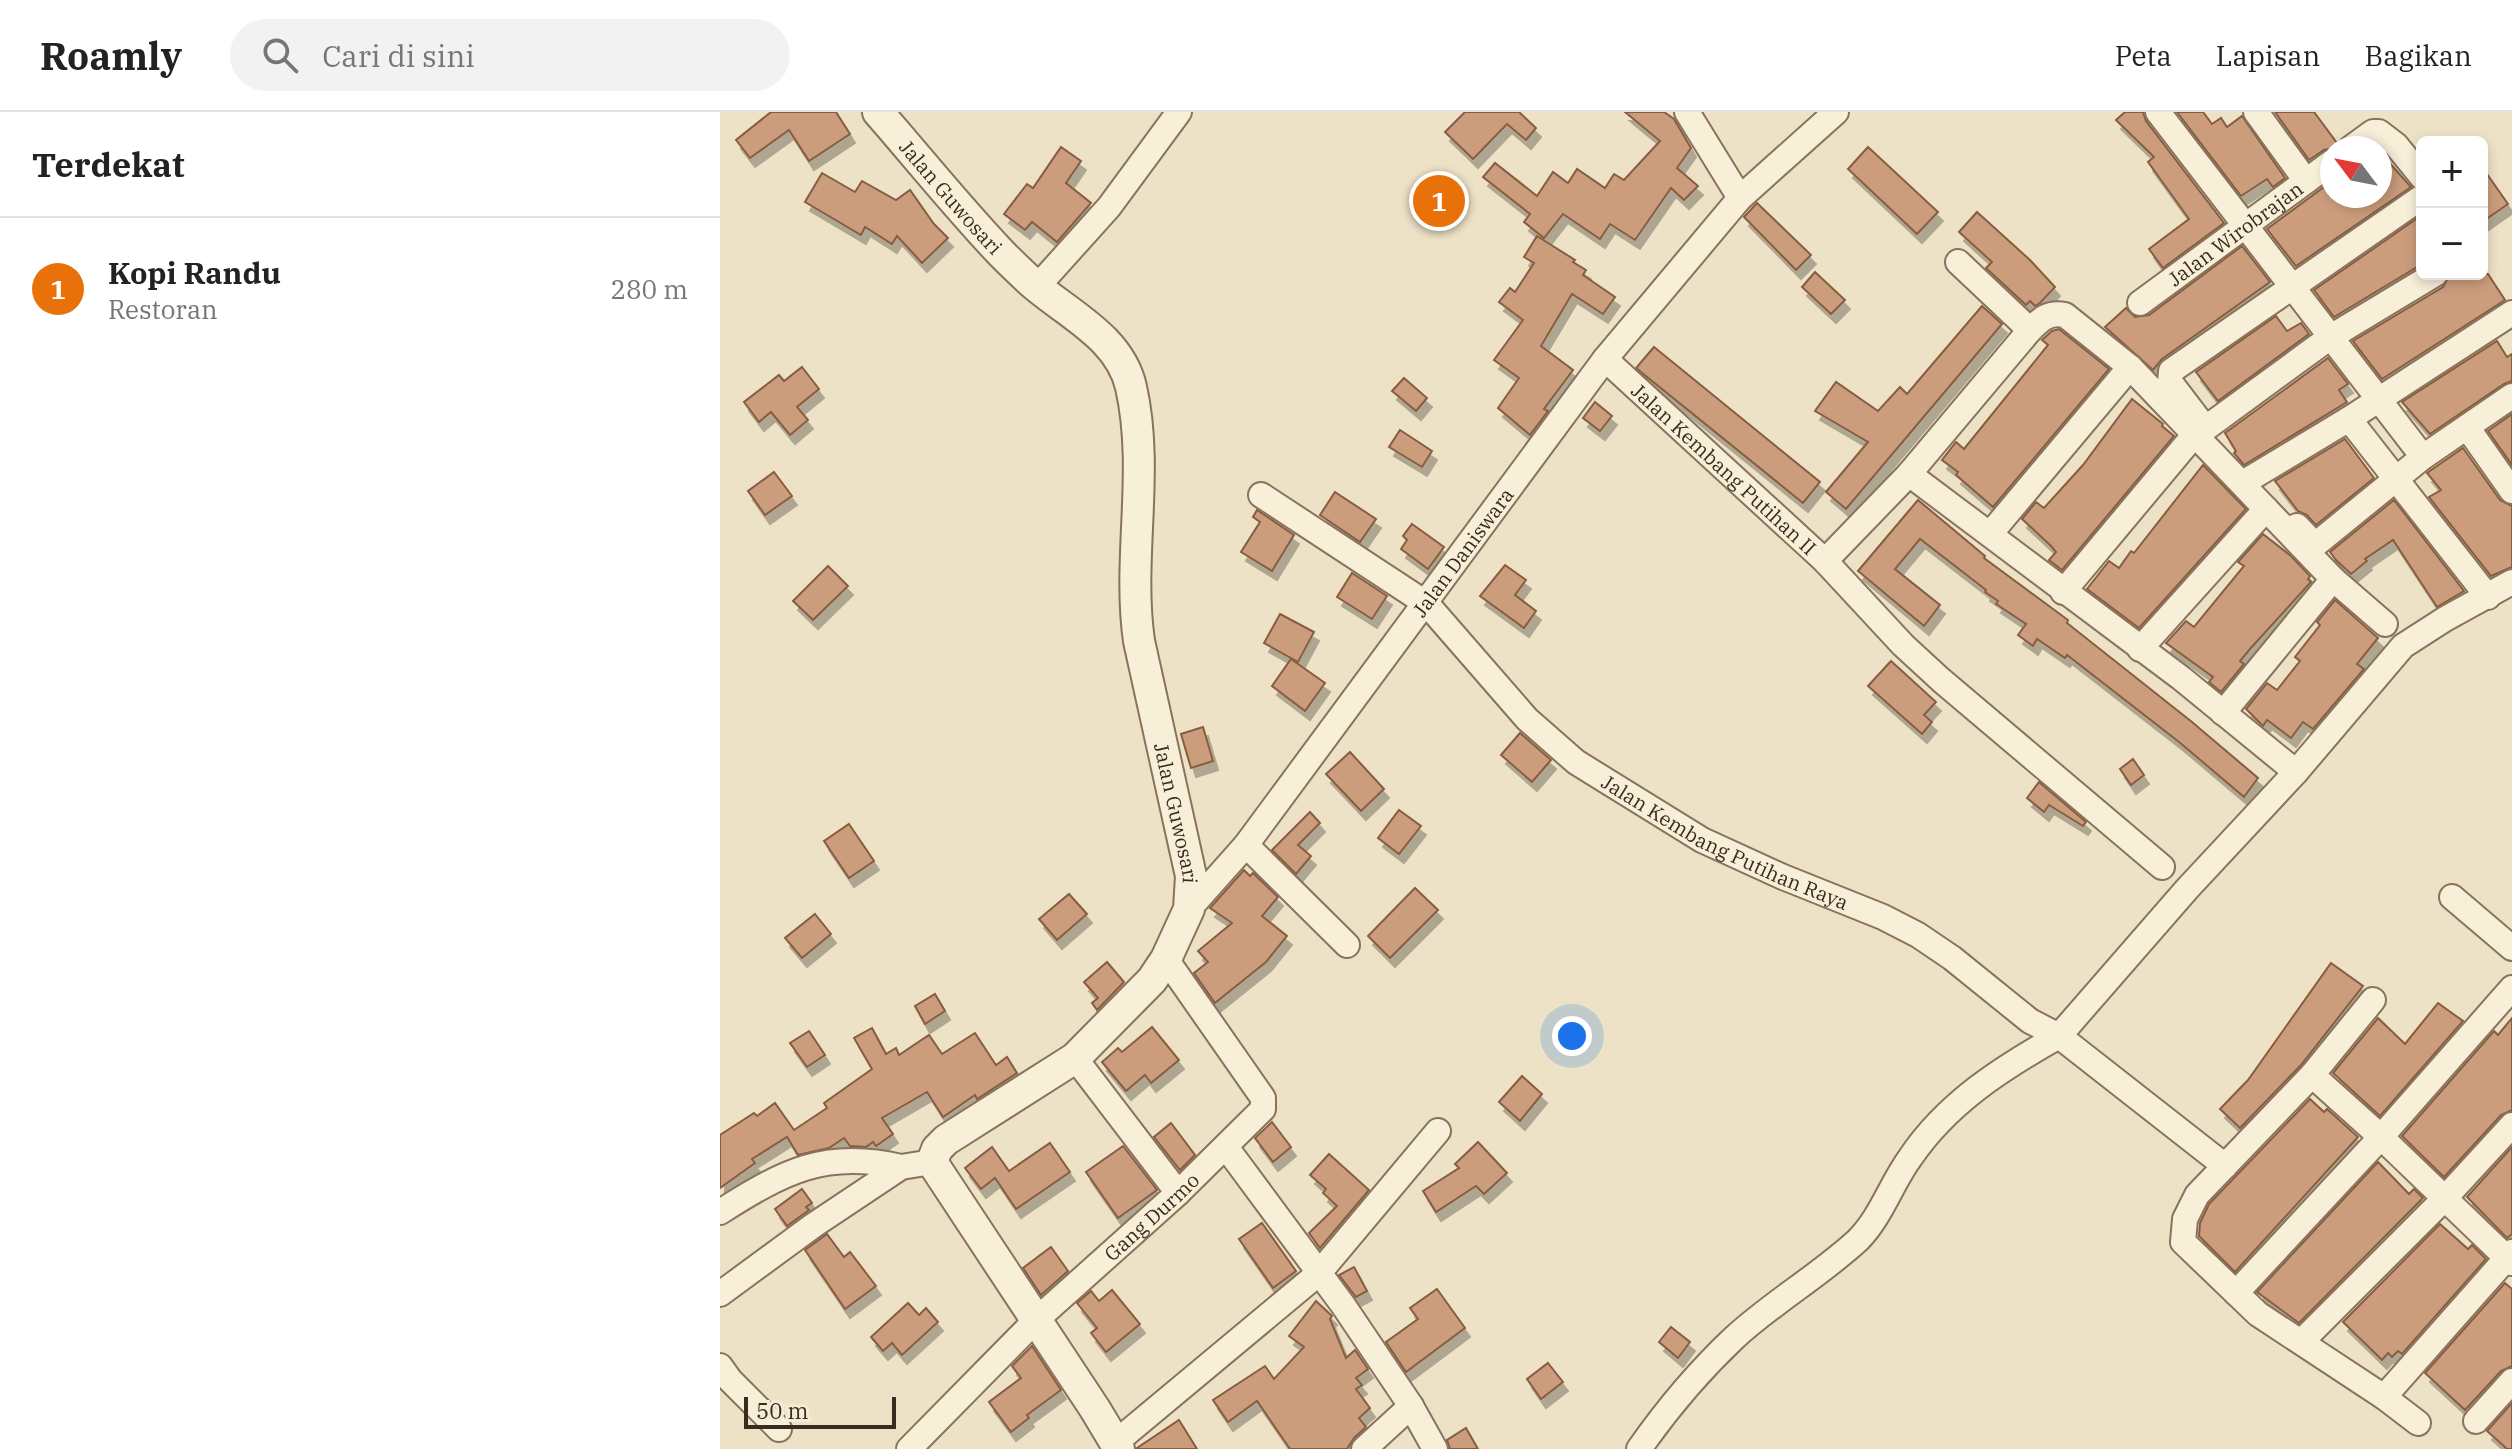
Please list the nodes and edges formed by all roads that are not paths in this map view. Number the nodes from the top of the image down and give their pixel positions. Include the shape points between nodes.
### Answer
1 (878, 112) edge
2 (1179, 112) edge
3 (1687, 112) edge
4 (1836, 112) edge
5 (2158, 112) edge
6 (2256, 112) edge
7 (2368, 136) edge
8 (2387, 136) edge
9 (2392, 142) edge
10 (2416, 170) edge
11 (2320, 171) edge
12 (2306, 181) junction
13 (1740, 198) junction
14 (2416, 201) edge
15 (2244, 226) junction
16 (1958, 262) dead end
17 (2425, 280) edge
18 (1037, 287) junction
19 (2292, 288) junction
20 (2140, 303) dead end
21 (2512, 313) edge
22 (2030, 330) junction
23 (2329, 338) junction
24 (1605, 359) junction
25 (2130, 367) junction
26 (2512, 396) edge
27 (2377, 399) junction
28 (2349, 419) junction
29 (2467, 427) junction
30 (2200, 431) junction
31 (2423, 457) junction
32 (1909, 474) junction
33 (2251, 478) junction
34 (2397, 478) junction
35 (2512, 491) edge
36 (1261, 495) dead end
37 (2266, 509) junction
38 (1990, 534) junction
39 (1825, 561) junction
40 (2333, 579) junction
41 (2512, 582) edge
42 (2063, 592) junction
43 (2488, 597) junction
44 (1427, 604) junction
45 (2385, 624) dead end
46 (2140, 649) junction
47 (2223, 713) junction
48 (2296, 772) junction
49 (1246, 845) junction
50 (2162, 867) dead end
51 (2452, 897) dead end
52 (1189, 909) junction
53 (1347, 945) dead end
54 (2512, 948) edge
55 (1166, 959) junction
56 (2512, 988) edge
57 (2373, 1000) dead end
58 (2059, 1036) junction
59 (1075, 1058) junction
60 (2312, 1075) junction
61 (2512, 1125) edge
62 (1438, 1131) dead end
63 (2381, 1137) junction
64 (1226, 1147) junction
65 (932, 1162) junction
66 (2225, 1166) junction
67 (901, 1167) junction
68 (1178, 1193) junction
69 (2445, 1198) junction
70 (720, 1212) edge
71 (2510, 1258) edge
72 (1319, 1273) junction
73 (2236, 1293) junction
74 (720, 1294) edge
75 (1035, 1321) junction
76 (2301, 1342) junction
77 (720, 1366) edge
78 (2512, 1381) edge
79 (2384, 1397) junction
80 (1411, 1406) junction
81 (2476, 1421) dead end
82 (2418, 1423) dead end
83 (779, 1429) dead end
84 (1117, 1446) edge
85 (909, 1449) edge
86 (1364, 1449) edge
87 (1435, 1449) edge
88 (1639, 1449) edge

1 - 18 street, Jalan Guwosari
2 - 18 street via 1109,207
3 - 13 street
4 - 13 street, Jalan Daniswara
5 - 15 street
6 - 12 street
7 - 8 street
9 - 10 street
11 - 12 street, Jalan Wirobrajan
12 - 15 street, Jalan Wirobrajan
13 - 24 street, Jalan Daniswara
14 - 19 street
15 - 19 street
15 - 20 street, Jalan Wirobrajan
16 - 22 street
17 - 23 street
18 - 52 street, Jalan Guwosari via 1107,343 1131,385 1138,473 1134,605 1191,876
19 - 23 street
19 - 30 street via 2171,371 2170,382
21 - 27 street
22 - 25 street via 2043,317 2065,315
22 - 32 street, Jalan Kembang Putihan II
23 - 27 street
23 - 30 street
24 - 39 street, Jalan Kembang Putihan II
24 - 44 street, Jalan Daniswara
25 - 30 street
25 - 38 street
26 - 29 street
27 - 28 street
27 - 31 street
28 - 33 street
28 - 34 street
29 - 31 street
29 - 35 street
30 - 33 street
30 - 37 street
30 - 42 street
31 - 34 street
32 - 38 street
32 - 39 street, Jalan Kembang Putihan II
33 - 34 street via 2315,545
34 - 43 street
36 - 44 street, Jalan Kembang Putihan Raya
37 - 40 street
37 - 46 street
38 - 42 street
39 - 50 street via 1941,680
40 - 45 street
40 - 47 street
41 - 43 street
42 - 46 street
43 - 48 street via 2403,646
44 - 49 street, Jalan Daniswara
44 - 58 street, Jalan Kembang Putihan Raya via 1527,719 1576,762 1702,840 1918,935 2030,1021
46 - 47 street
47 - 48 street
48 - 58 street
49 - 52 street, Jalan Daniswara
49 - 53 street
51 - 54 street
52 - 55 street, Jalan Guwosari
55 - 59 street, Jalan Guwosari
55 - 64 street, Gang Durmo via 1263,1098 1263,1109
56 - 63 street
57 - 60 street
58 - 66 street, Jalan Kembang Putihan Raya
58 - 88 street via 1995,1073 1941,1119 1860,1237 1735,1337 1672,1402
59 - 65 street, Jalan Guwosari via 946,1140
59 - 68 street
60 - 63 street
60 - 66 street
61 - 69 street
62 - 72 street
63 - 69 street
63 - 73 street
64 - 68 street, Gang Durmo
64 - 72 street
65 - 67 street
65 - 75 street
66 - 73 street via 2197,1195 2185,1219 2183,1242
67 - 70 street via 850,1159 802,1167
67 - 74 street
68 - 75 street, Gang Durmo
69 - 71 street
69 - 76 street
71 - 79 street
72 - 80 street
72 - 84 street
73 - 76 street
75 - 84 street
75 - 85 street, Gang Durmo
76 - 79 street
77 - 83 street
78 - 81 street
79 - 82 street
80 - 86 street
80 - 87 street

